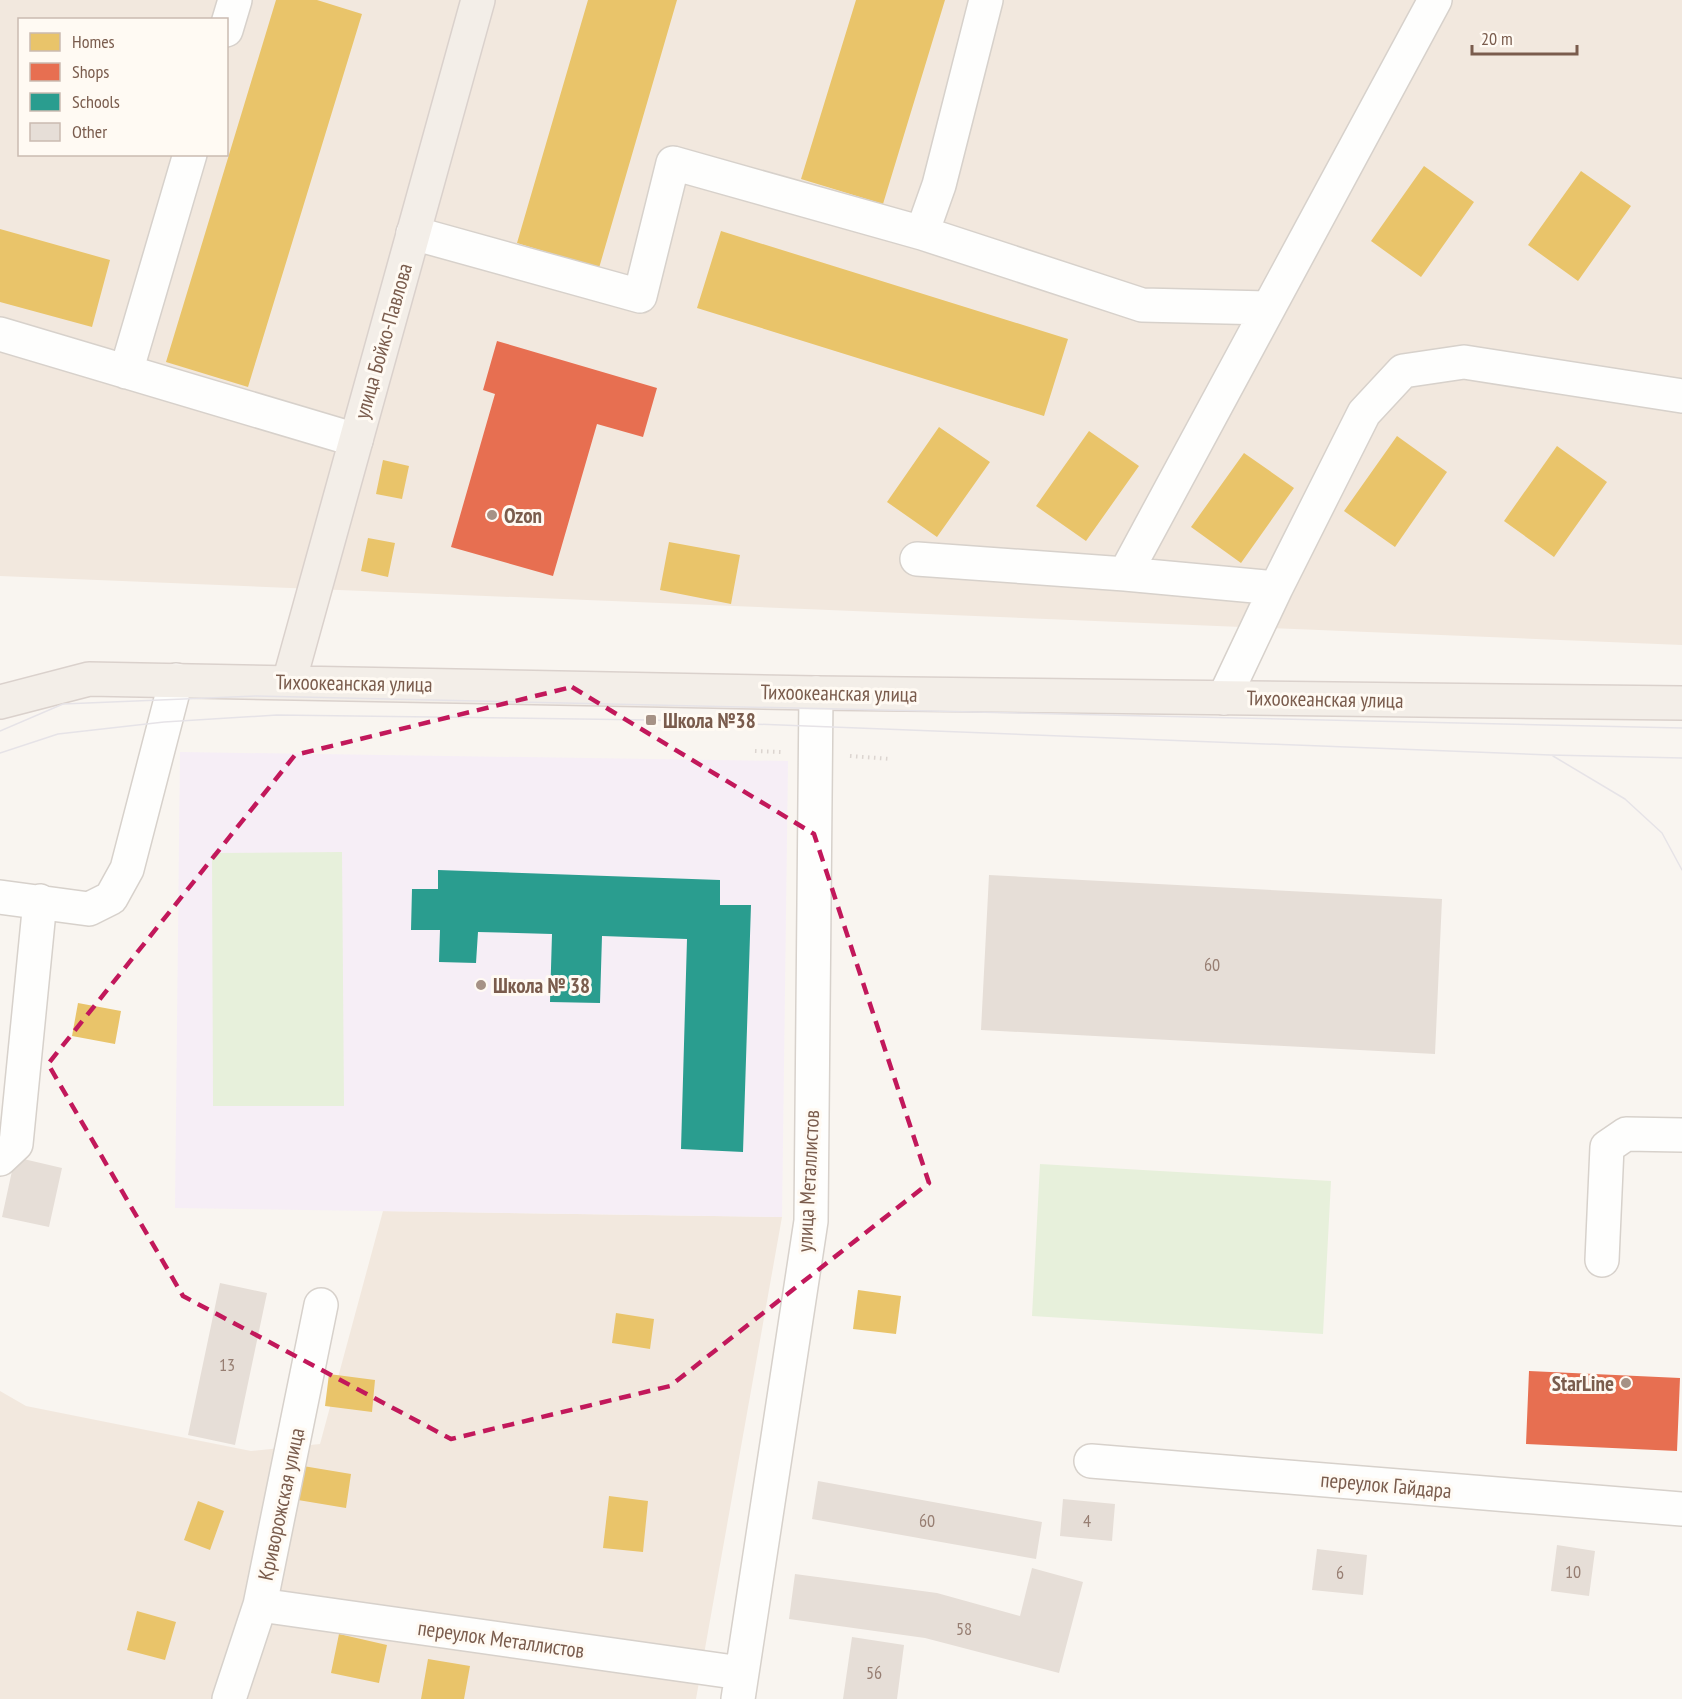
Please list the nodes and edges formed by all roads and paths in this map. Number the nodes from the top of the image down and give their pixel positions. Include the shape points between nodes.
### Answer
1 (235, 0) edge
2 (478, 0) edge
3 (986, 0) edge
4 (1435, 0) edge
5 (228, 23) edge
6 (189, 156) edge
7 (413, 233) junction
8 (922, 233) junction
9 (1268, 308) junction
10 (0, 334) edge
11 (126, 372) junction
12 (1682, 396) edge
13 (356, 440) junction
14 (917, 559) dead end
15 (1125, 574) junction
16 (1276, 588) junction
17 (176, 680) junction
18 (289, 681) junction
19 (816, 693) junction
20 (1224, 698) junction
21 (0, 702) edge
22 (1682, 703) edge
23 (0, 897) edge
24 (40, 901) junction
25 (1682, 1135) edge
26 (0, 1160) edge
27 (1602, 1260) dead end
28 (321, 1305) dead end
29 (1090, 1461) dead end
30 (1682, 1509) edge
31 (260, 1605) junction
32 (739, 1686) edge
33 (229, 1699) edge

1 - 5 street
2 - 7 main road, улица Бойко-Павлова
3 - 8 street via 939,185
4 - 9 street
6 - 11 street
7 - 8 street via 640,296 673,163
7 - 13 main road, улица Бойко-Павлова
8 - 9 street via 1142,305
9 - 15 street
10 - 11 street
11 - 13 street
12 - 16 street via 1464,362 1403,371 1364,413
13 - 18 main road, улица Бойко-Павлова
14 - 15 street
15 - 16 street
16 - 20 street
17 - 18 main road, Тихоокеанская улица
17 - 21 main road, Тихоокеанская улица via 89,679
17 - 24 street via 127,869 111,898 89,909
18 - 19 main road, Тихоокеанская улица
19 - 20 main road, Тихоокеанская улица
19 - 32 street, улица Металлистов via 811,1221
20 - 22 main road, Тихоокеанская улица
23 - 24 street
24 - 26 street via 16,1144
25 - 27 street via 1626,1134 1607,1147
28 - 31 street, Криворожская улица
29 - 30 street, переулок Гайдара
31 - 32 street, переулок Металлистов
31 - 33 street, Криворожская улица

